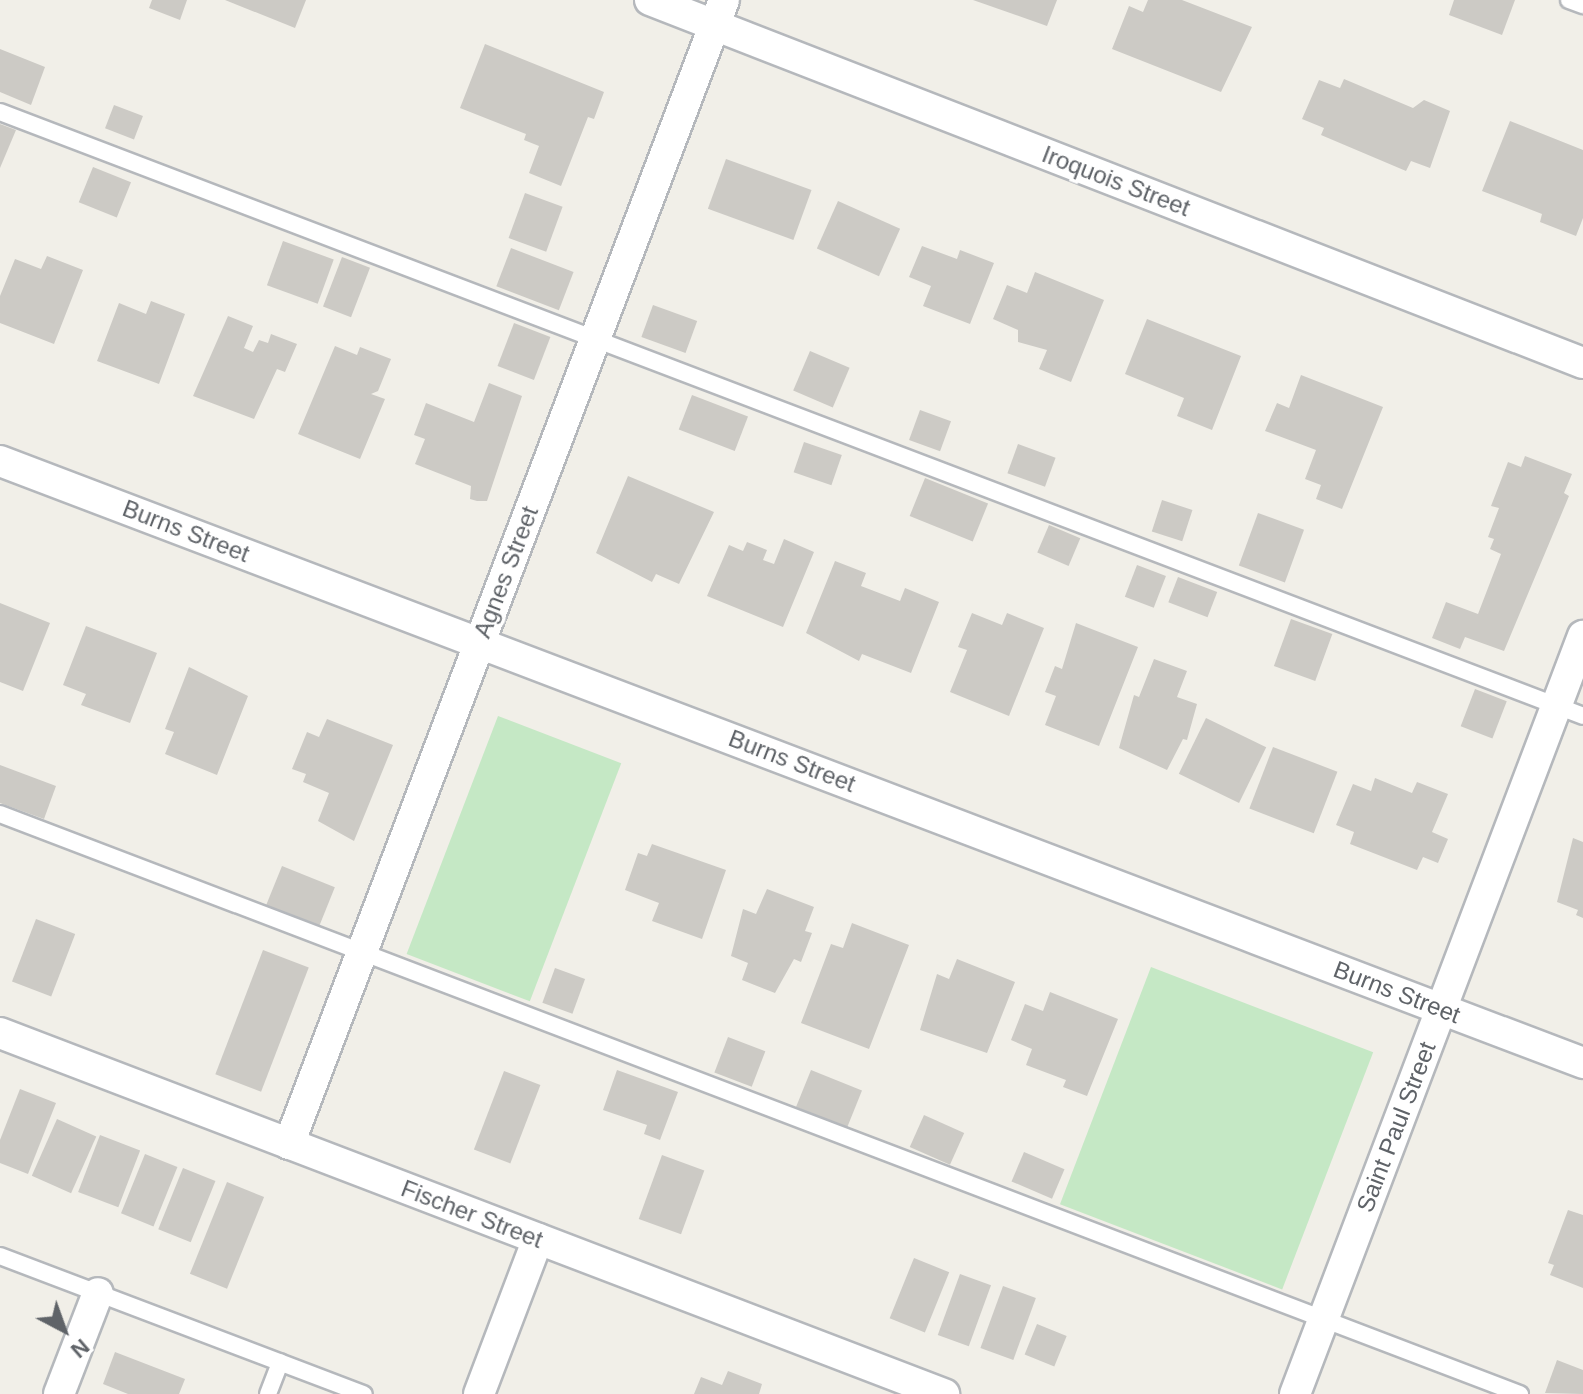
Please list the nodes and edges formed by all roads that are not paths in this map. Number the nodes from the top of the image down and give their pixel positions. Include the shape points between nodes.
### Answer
1 (650, 0) edge
2 (1569, 0) edge
3 (1583, 5) edge
4 (719, 12) edge
5 (0, 112) edge
6 (594, 339) junction
7 (1583, 363) edge
8 (0, 461) edge
9 (1583, 636) edge
10 (479, 641) junction
11 (1570, 711) edge
12 (0, 814) edge
13 (361, 953) junction
14 (1441, 1008) junction
15 (0, 1033) edge
16 (1583, 1063) edge
17 (289, 1144) junction
18 (538, 1239) junction
19 (0, 1256) edge
20 (98, 1293) junction
21 (1323, 1321) junction
22 (280, 1362) junction
23 (59, 1394) edge
24 (268, 1394) edge
25 (364, 1394) edge
26 (479, 1394) edge
27 (944, 1394) edge
28 (1295, 1394) edge
29 (1520, 1394) edge

1 - 4 street, Iroquois Street
2 - 3 lane
4 - 6 street, Agnes Street
4 - 7 street, Iroquois Street
5 - 6 lane
6 - 10 street, Agnes Street
6 - 11 lane
8 - 10 street, Burns Street
9 - 11 street, Saint Paul Street
10 - 13 street, Agnes Street
10 - 14 street, Burns Street
11 - 14 street, Saint Paul Street
12 - 13 lane
13 - 17 street, Agnes Street
13 - 21 lane
14 - 16 street, Burns Street
14 - 21 street, Saint Paul Street
15 - 17 street, Fischer Street
17 - 18 street, Fischer Street
18 - 26 street
18 - 27 street, Fischer Street
19 - 20 lane
20 - 22 lane
20 - 23 street
21 - 28 street, Saint Paul Street
21 - 29 lane
22 - 24 lane
22 - 25 lane

